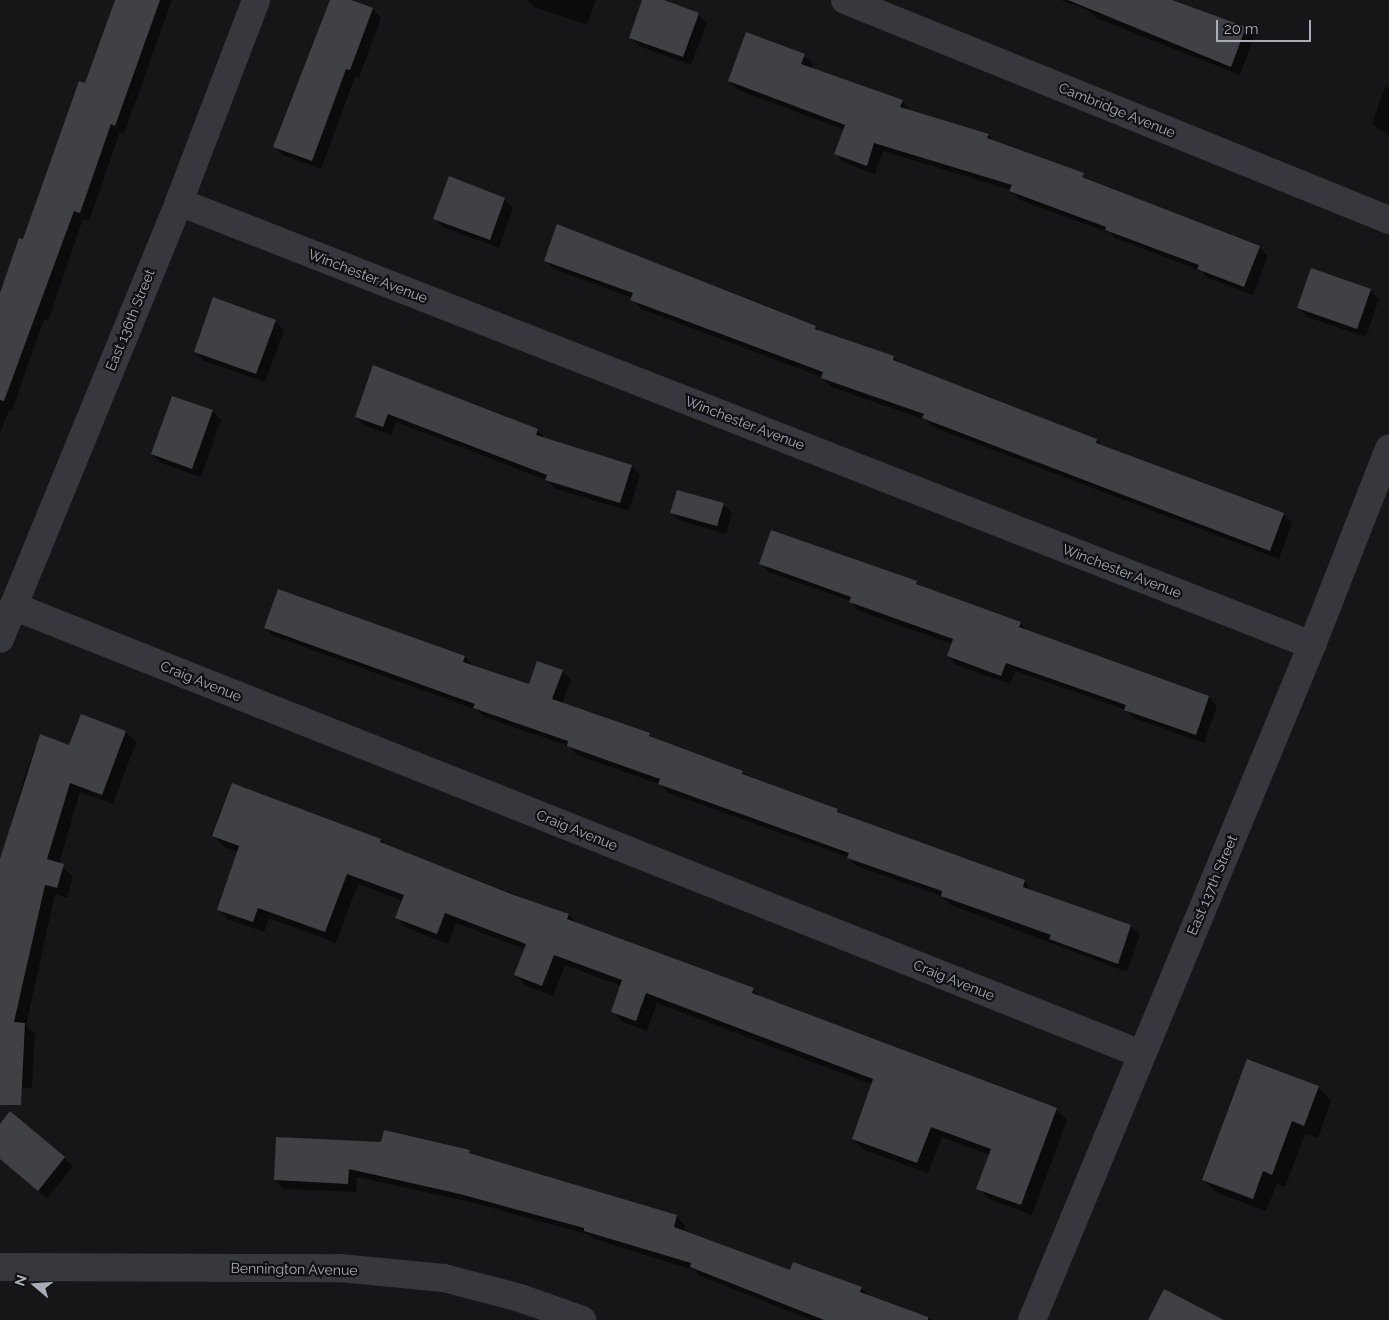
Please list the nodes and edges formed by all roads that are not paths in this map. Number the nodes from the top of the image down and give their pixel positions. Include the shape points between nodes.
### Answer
1 (256, 0) edge
2 (845, 0) edge
3 (179, 202) junction
4 (1389, 220) edge
5 (1389, 448) edge
6 (13, 606) junction
7 (0, 639) edge
8 (1312, 645) junction
9 (1142, 1054) junction
10 (0, 1267) edge
11 (582, 1320) edge
12 (1032, 1320) edge

1 - 3 street, East 136th Street
2 - 4 street, Cambridge Avenue
3 - 6 street, East 136th Street
3 - 8 street, Winchester Avenue
5 - 8 street, East 137th Street
6 - 7 street, East 136th Street
6 - 9 street, Craig Avenue
8 - 9 street, East 137th Street
9 - 12 street, East 137th Street
10 - 11 street, Bennington Avenue via 340,1268 444,1278 520,1298

